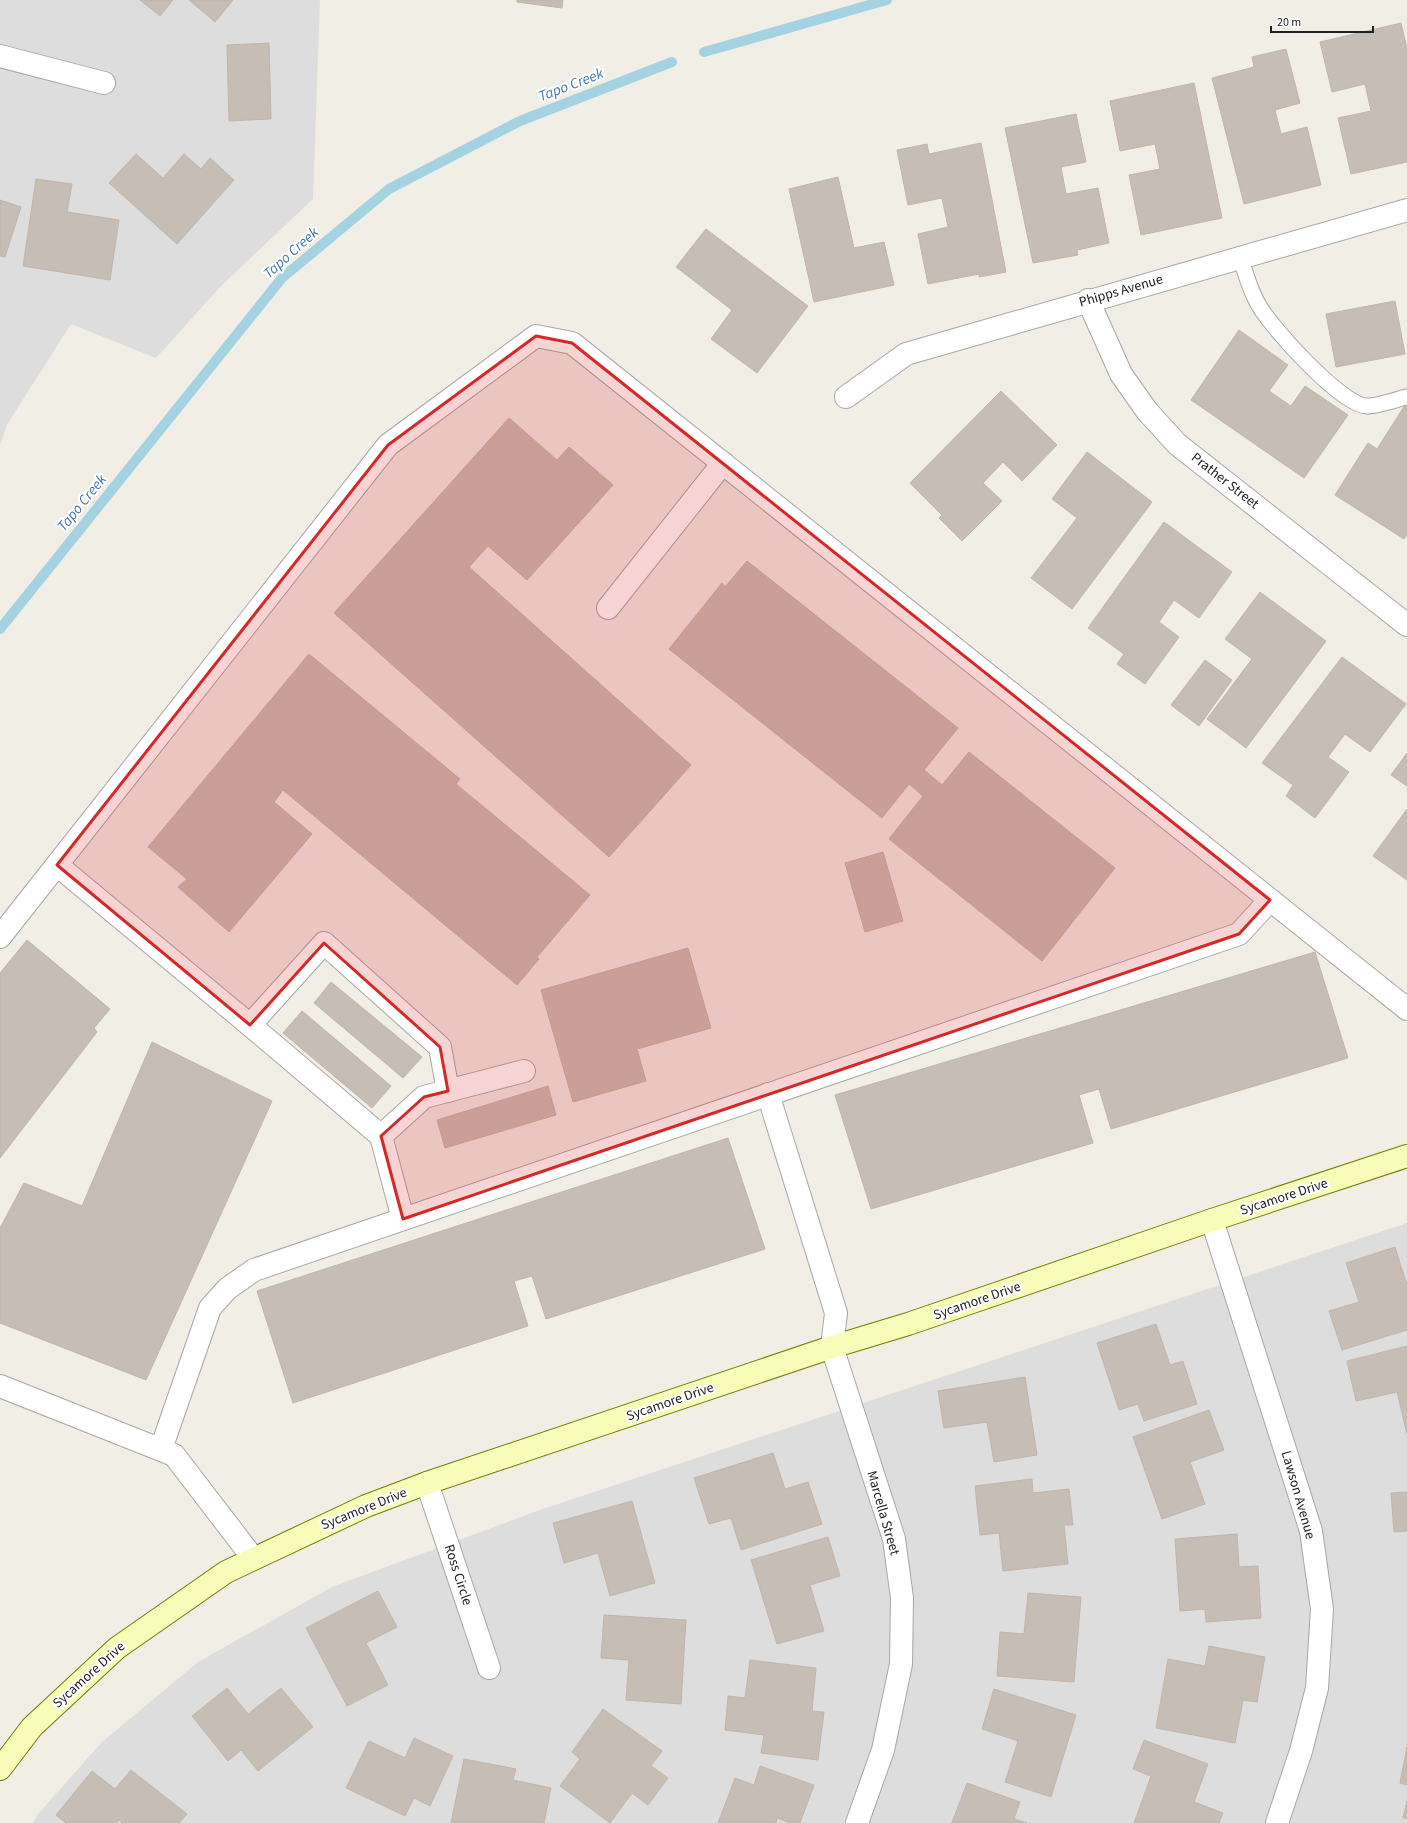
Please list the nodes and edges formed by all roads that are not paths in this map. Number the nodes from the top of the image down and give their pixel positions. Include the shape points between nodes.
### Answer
1 (0, 56) edge
2 (104, 83) dead end
3 (1407, 210) edge
4 (1240, 257) junction
5 (1088, 300) junction
6 (846, 397) dead end
7 (1406, 397) dead end
8 (723, 463) junction
9 (608, 608) dead end
10 (1407, 625) edge
11 (57, 865) junction
12 (1270, 900) junction
13 (0, 938) edge
14 (1407, 1009) edge
15 (250, 1025) junction
16 (524, 1071) dead end
17 (448, 1091) junction
18 (768, 1094) junction
19 (381, 1136) junction
20 (1407, 1156) edge
21 (403, 1219) junction
22 (1212, 1220) junction
23 (832, 1347) junction
24 (0, 1386) edge
25 (161, 1449) junction
26 (427, 1483) junction
27 (253, 1558) junction
28 (489, 1668) dead end
29 (0, 1769) edge
30 (857, 1823) edge
31 (1277, 1823) edge

1 - 2 street
3 - 4 street, Phipps Avenue
4 - 5 street, Phipps Avenue
4 - 7 lane via 1256,301 1275,330 1337,390 1355,403 1366,406
5 - 6 street, Phipps Avenue via 906,354
5 - 10 street, Prather Street via 1121,374 1146,411 1177,444
8 - 9 street
8 - 11 street via 572,343 536,336 388,445
8 - 12 street
11 - 13 street
11 - 15 street
12 - 14 street
12 - 18 street via 1239,934
15 - 17 street via 324,943 440,1047
15 - 19 street
16 - 17 street
17 - 19 street via 424,1097
18 - 21 street
18 - 23 street via 836,1313
19 - 21 street
20 - 22 main road, Sycamore Drive
21 - 25 street via 254,1270 227,1289 210,1308
22 - 23 main road, Sycamore Drive via 908,1324
22 - 31 street, Lawson Avenue via 1311,1531 1322,1609 1317,1688 1301,1751
23 - 26 main road, Sycamore Drive
23 - 30 street, Marcella Street via 894,1539 902,1598 901,1664 883,1750
24 - 25 street
25 - 27 street via 174,1455
26 - 27 main road, Sycamore Drive via 366,1506
26 - 28 street, Ross Circle
27 - 29 main road, Sycamore Drive via 226,1572 117,1648 32,1727

